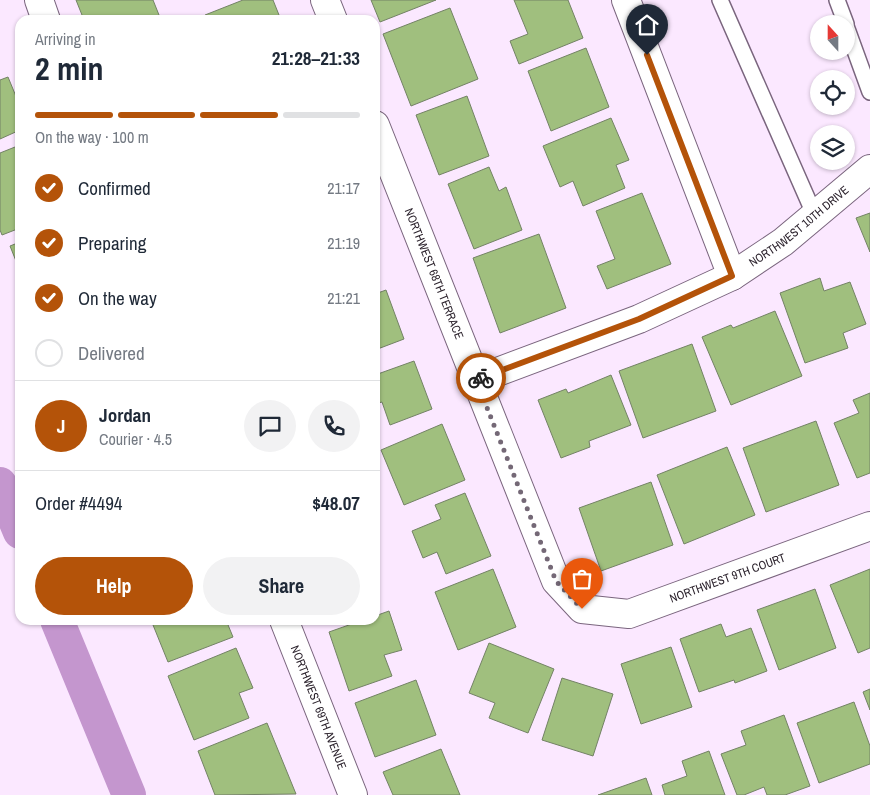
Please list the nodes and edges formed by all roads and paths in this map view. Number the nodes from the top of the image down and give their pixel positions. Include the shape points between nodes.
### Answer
1 (39, 0) edge
2 (326, 0) edge
3 (626, 0) edge
4 (720, 0) edge
5 (837, 0) edge
6 (44, 15) edge
7 (331, 15) edge
8 (842, 15) edge
9 (855, 50) edge
10 (870, 92) edge
11 (380, 138) edge
12 (870, 169) edge
13 (815, 216) junction
14 (732, 276) junction
15 (476, 380) junction
16 (870, 526) edge
17 (582, 609) joint
18 (286, 625) edge
19 (353, 795) edge

1 - 6 street
2 - 7 street
3 - 14 street
4 - 13 lane
5 - 8 lane
9 - 10 lane
11 - 15 street, NORTHWEST 68TH TERRACE
12 - 13 street, NORTHWEST 10TH DRIVE
13 - 14 street, NORTHWEST 10TH DRIVE
14 - 15 street, NORTHWEST 10TH DRIVE via 639,319
15 - 17 street, NORTHWEST 68TH TERRACE via 556,581
16 - 17 street, NORTHWEST 9TH COURT via 629,614
18 - 19 street, NORTHWEST 69TH AVENUE

